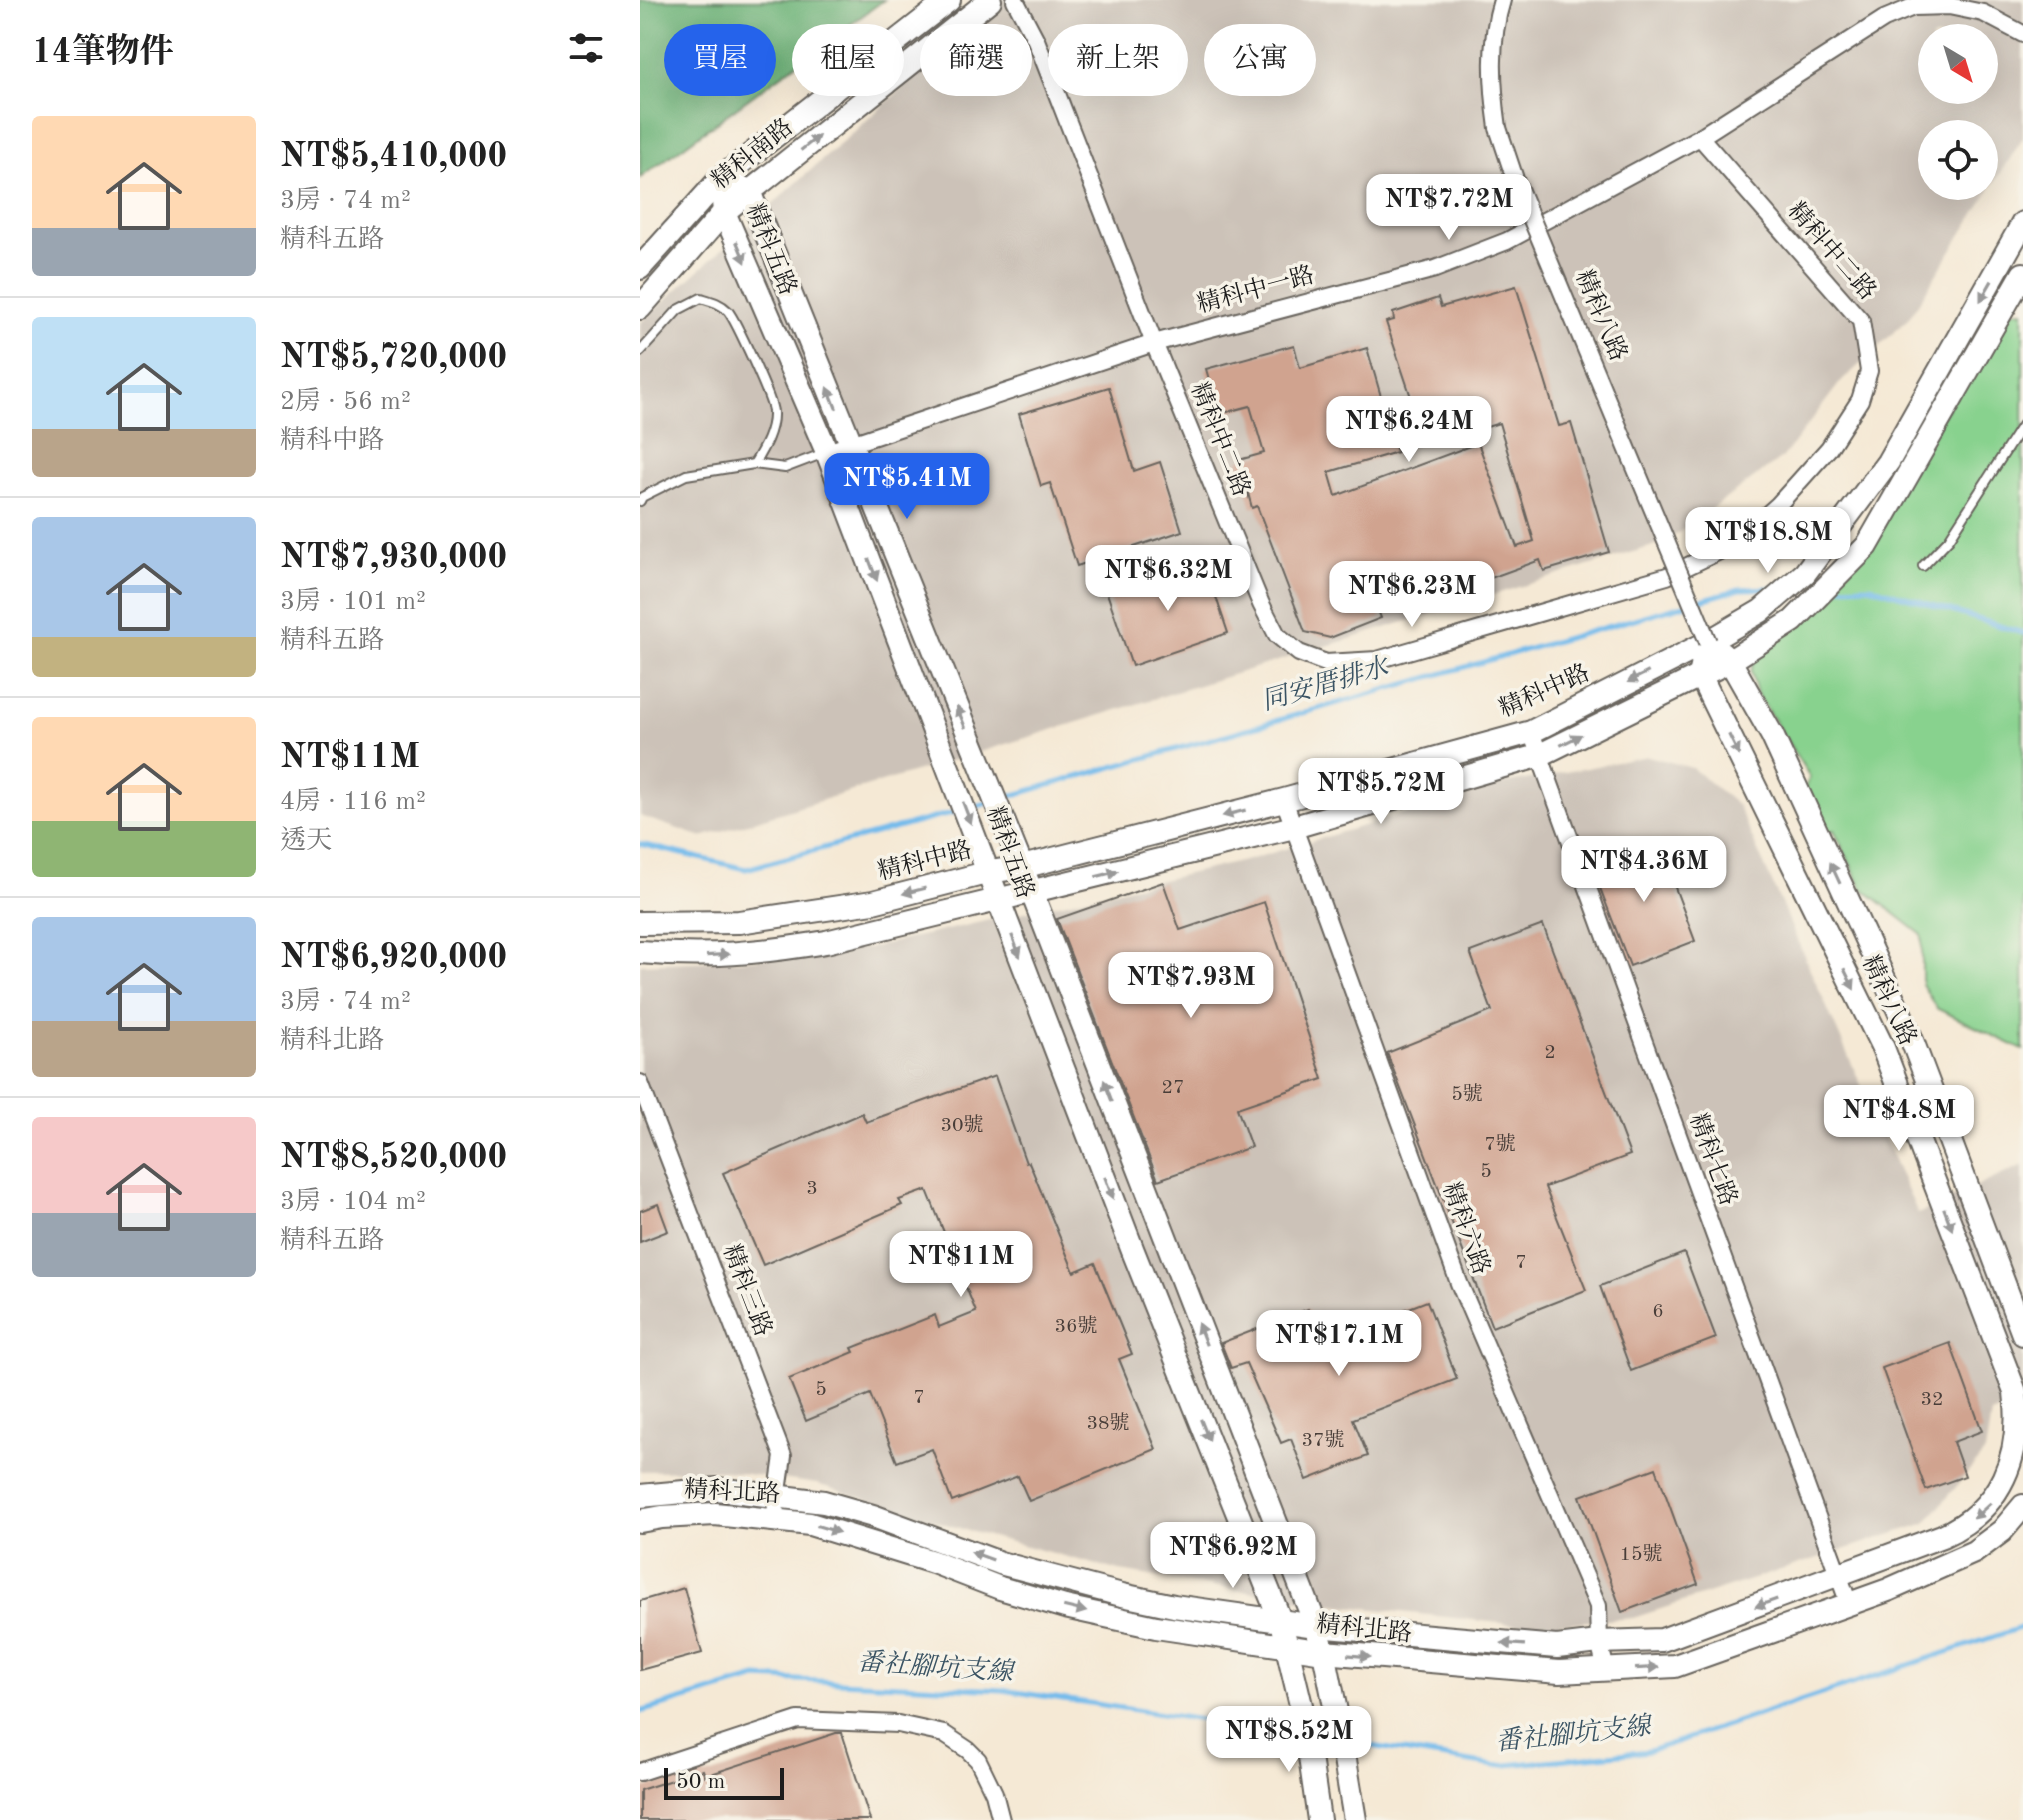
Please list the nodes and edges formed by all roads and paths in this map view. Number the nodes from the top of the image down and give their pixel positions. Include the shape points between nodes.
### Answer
1 (949, 0) edge
2 (990, 0) edge
3 (1015, 0) edge
4 (1502, 0) edge
5 (2023, 34) edge
6 (1700, 137) junction
7 (721, 178) junction
8 (749, 191) junction
9 (724, 212) junction
10 (2023, 223) edge
11 (640, 268) edge
12 (2021, 284) edge
13 (640, 308) edge
14 (1154, 343) junction
15 (640, 352) edge
16 (2023, 424) edge
17 (851, 445) junction
18 (827, 452) junction
19 (754, 464) junction
20 (640, 501) edge
21 (1923, 566) dead end
22 (1708, 642) junction
23 (1730, 661) junction
24 (1700, 675) junction
25 (1531, 732) junction
26 (1538, 756) junction
27 (1284, 800) junction
28 (1294, 827) junction
29 (1022, 867) junction
30 (990, 872) junction
31 (1031, 893) junction
32 (998, 899) junction
33 (640, 923) edge
34 (640, 952) edge
35 (640, 1083) edge
36 (2023, 1334) edge
37 (640, 1496) edge
38 (779, 1496) junction
39 (2023, 1506) edge
40 (774, 1520) junction
41 (640, 1521) edge
42 (1839, 1576) junction
43 (1849, 1604) junction
44 (1281, 1622) junction
45 (1316, 1626) junction
46 (1599, 1642) junction
47 (1287, 1648) junction
48 (1324, 1652) junction
49 (1606, 1670) junction
50 (640, 1772) edge
51 (1001, 1820) edge
52 (1319, 1820) edge
53 (1355, 1820) edge

1 - 7 street, 精科南路
8 -> 2 street, 精科南路
3 - 14 street, 精科中二路 via 1036,40
4 - 22 street, 精科八路, bridge via 1491,76 1498,128
5 - 6 street, 精科中一路 via 1983,13 1949,6 1913,7 1884,19
6 - 14 street, 精科中一路 via 1507,241 1449,264
6 - 14 street, 精科中二路 via 1861,321 1869,371 1860,400 1829,448 1778,505 1734,544 1667,576 1377,660 1326,663 1299,653 1277,635 1261,604
7 - 8 street, 精科五路
7 - 9 street, 精科五路
7 - 11 street, 精科南路
8 - 9 street, 精科南路
17 -> 8 street, 精科五路
9 - 13 street, 精科南路
9 -> 18 street, 精科五路
10 -> 22 street, 精科中路 via 1888,462 1805,573 1761,611
12 - 23 street via 1867,546 1793,621
14 - 17 street, 精科中一路
15 - 19 lane via 678,310 701,298 719,303 736,323 774,411 767,442
16 - 21 lane via 1949,539
17 - 18 street, 精科中一路
29 -> 17 street, 精科五路
18 - 19 lane via 785,468
18 -> 30 street, 精科五路
19 - 20 lane via 686,475
22 - 23 street, 精科八路
22 - 24 street
22 -> 25 street, 精科中路
23 - 24 street
36 -> 23 street, 精科八路 via 1910,1035 1772,735
26 -> 24 street
24 -> 42 street, 精科八路 via 1883,1048 2019,1407 2013,1463 1983,1511 1957,1530
25 - 26 street, 精科七路
25 - 27 street, 精科中路
26 - 28 street
26 - 42 street, 精科七路
27 - 28 street, 精科六路
27 -> 29 street, 精科中路
31 -> 28 street
28 - 46 street, 精科六路 via 1459,1283 1598,1606
29 - 30 street, 精科中路
29 - 31 street, 精科五路
30 - 32 street, 精科五路
30 -> 33 street, 精科中路 via 873,902 739,922
31 - 32 street
45 -> 31 street, 精科五路
34 -> 32 street via 767,952
32 -> 44 street, 精科五路
35 - 38 street, 精科三路 via 783,1456
37 - 38 street, 精科北路 via 717,1489
38 - 40 street, 精科三路
44 -> 38 street, 精科北路 via 1122,1595 1000,1563 873,1516
39 - 43 street via 1974,1552
40 - 41 street, 精科北路 via 715,1514
40 -> 47 street, 精科北路 via 858,1538 1065,1607
42 - 43 street, 精科七路
42 -> 46 street, 精科北路 via 1662,1640
49 -> 43 street, 精科北路 via 1675,1666
44 - 45 street, 精科北路
44 - 47 street, 精科五路
46 -> 45 street, 精科北路 via 1557,1647
45 - 48 street, 精科五路
46 - 49 street, 精科六路
47 - 48 street, 精科北路
47 - 52 street, 精科五路 via 1305,1722
48 -> 49 street, 精科北路 via 1559,1672
48 - 53 street, 精科五路
50 - 51 street via 798,1720 898,1724 944,1734 968,1750 994,1793

